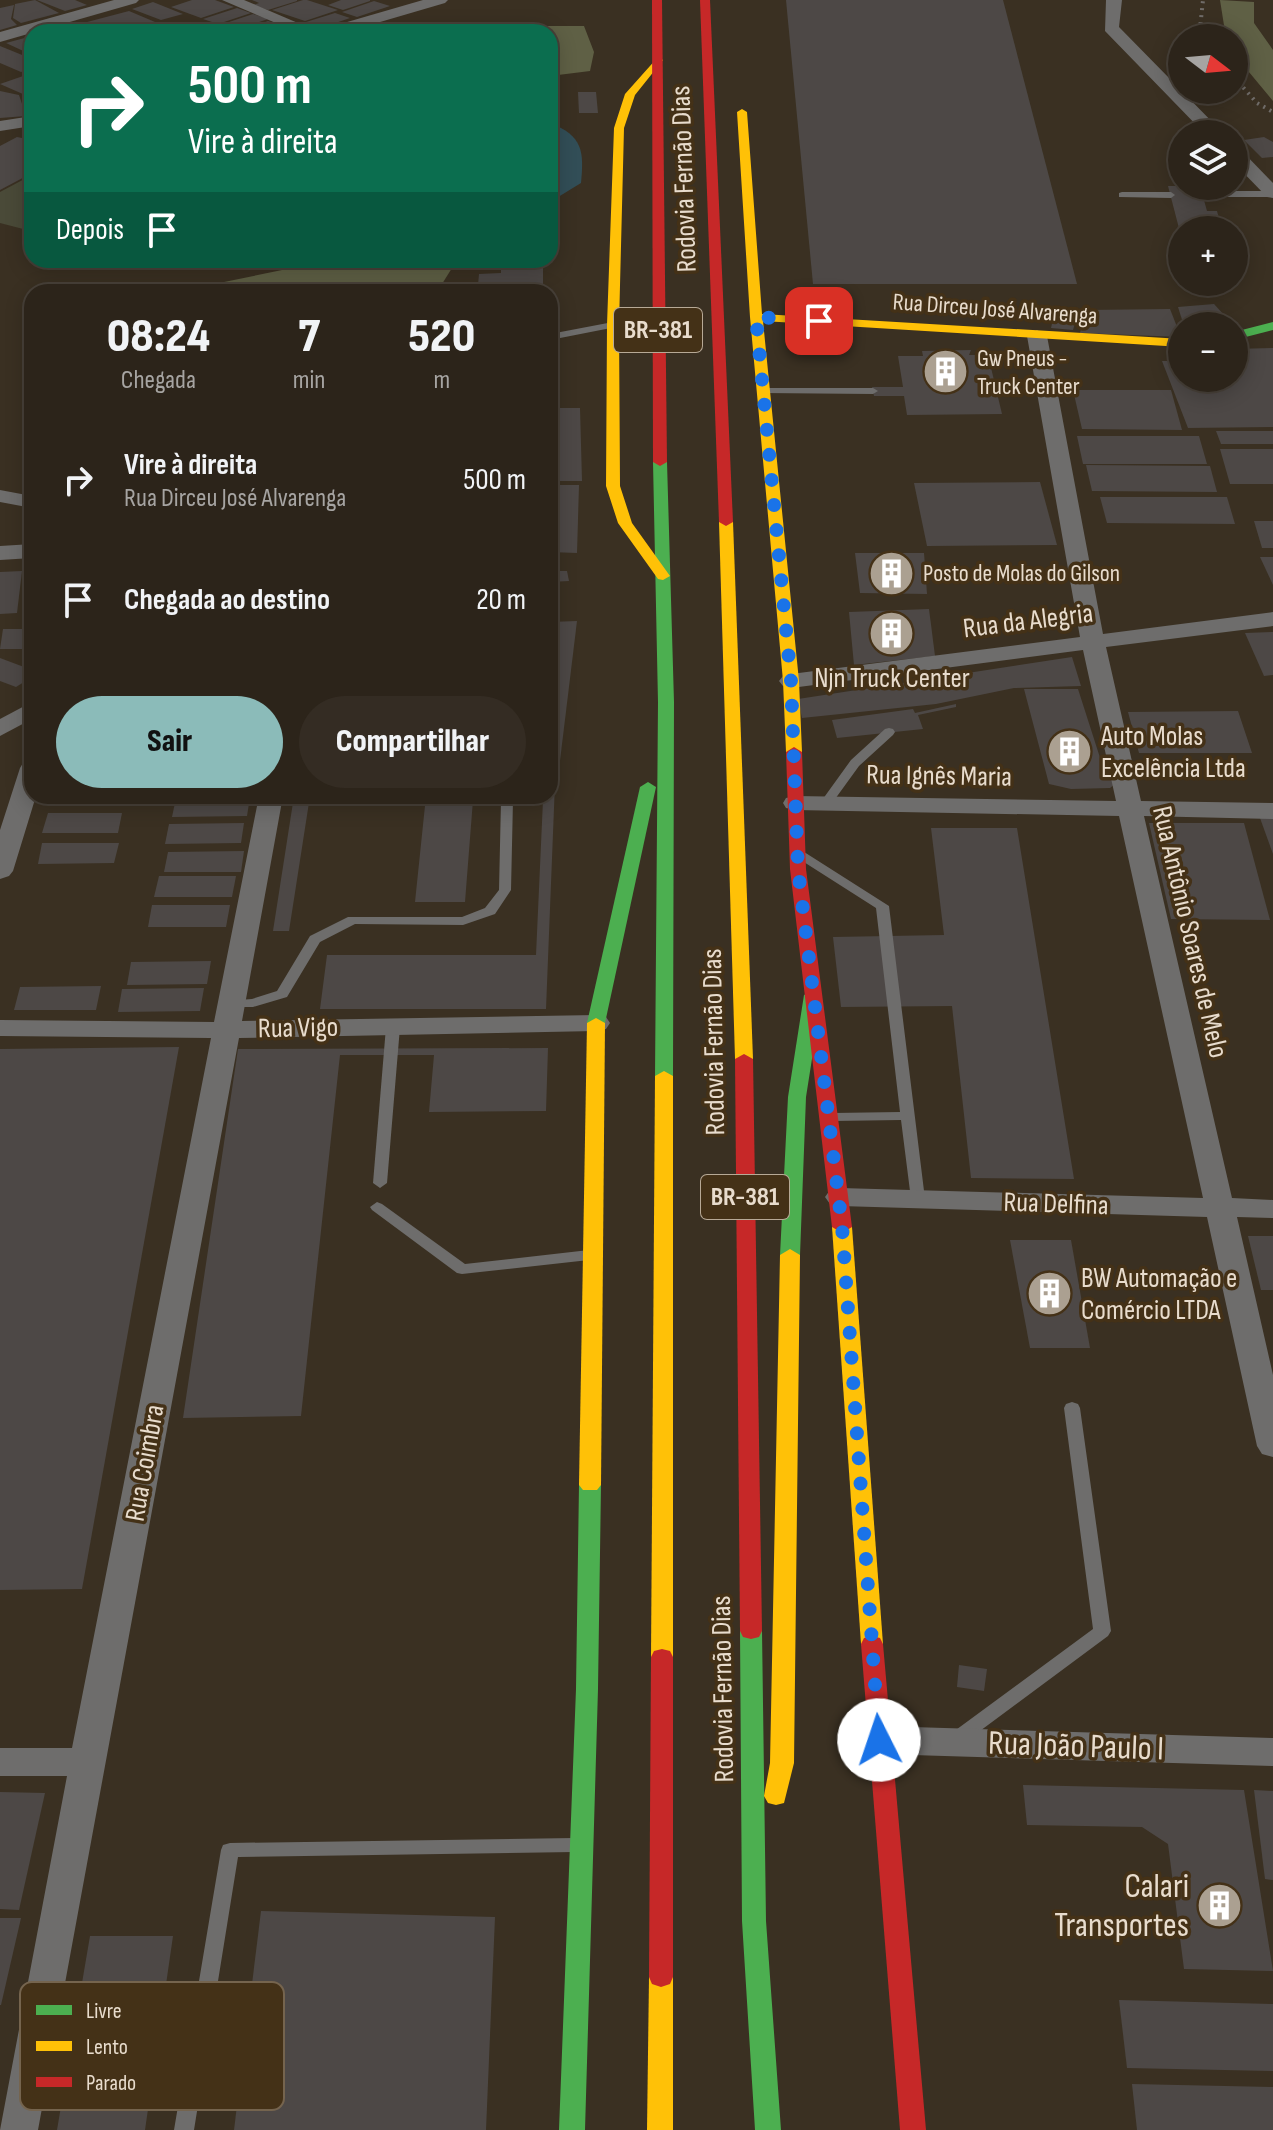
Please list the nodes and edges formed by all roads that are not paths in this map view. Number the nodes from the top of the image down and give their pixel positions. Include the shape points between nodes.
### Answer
1 (131, 0) edge
2 (230, 0) edge
3 (383, 0) edge
4 (440, 0) edge
5 (642, 0) edge
6 (657, 0) edge
7 (705, 0) edge
8 (718, 0) edge
9 (1114, 0) edge
10 (409, 9) junction
11 (46, 24) edge
12 (291, 24) edge
13 (357, 24) edge
14 (24, 30) edge
15 (0, 37) edge
16 (657, 37) junction
17 (706, 43) junction
18 (658, 60) junction
19 (725, 71) dead end
20 (734, 92) dead end
21 (1201, 120) edge
22 (24, 123) edge
23 (0, 126) edge
24 (1248, 168) edge
25 (1248, 194) edge
26 (1273, 194) edge
27 (1122, 195) dead end
28 (1168, 195) edge
29 (756, 317) junction
30 (613, 325) junction
31 (1273, 326) edge
32 (1248, 332) edge
33 (558, 335) edge
34 (1037, 336) junction
35 (1168, 342) edge
36 (763, 391) junction
37 (873, 391) dead end
38 (0, 496) edge
39 (24, 500) edge
40 (24, 552) edge
41 (0, 553) edge
42 (663, 576) junction
43 (1273, 619) edge
44 (1093, 643) junction
45 (791, 681) junction
46 (666, 702) junction
47 (24, 714) edge
48 (0, 729) edge
49 (889, 732) dead end
50 (24, 794) edge
51 (795, 803) junction
52 (826, 803) junction
53 (269, 804) edge
54 (507, 804) edge
55 (1129, 810) junction
56 (1273, 811) edge
57 (797, 851) junction
58 (0, 871) edge
59 (813, 995) junction
60 (228, 1017) junction
61 (596, 1023) junction
62 (393, 1027) junction
63 (0, 1028) edge
64 (908, 1116) junction
65 (828, 1117) junction
66 (380, 1183) dead end
67 (840, 1197) junction
68 (918, 1199) junction
69 (377, 1207) dead end
70 (1221, 1209) junction
71 (1273, 1209) edge
72 (593, 1255) junction
73 (1072, 1408) dead end
74 (1273, 1446) edge
75 (879, 1740) junction
76 (951, 1743) junction
77 (1273, 1752) edge
78 (0, 1762) edge
79 (90, 1762) junction
80 (582, 1844) junction
81 (754, 1921) junction
82 (47, 1982) edge
83 (208, 1982) edge
84 (22, 2110) edge
85 (187, 2110) edge
86 (18, 2130) edge
87 (184, 2130) edge
88 (572, 2130) edge
89 (660, 2130) edge
90 (768, 2130) edge
91 (913, 2130) edge

1 - 11 street
2 - 12 street
3 - 10 street
4 - 10 street
5 - 16 main road
6 - 16 main road, Rodovia Fernão Dias / BR-381
7 - 17 main road, Rodovia Fernão Dias / BR-381
8 - 17 main road
9 - 21 street via 1111,28
10 - 13 street
14 - 15 street
16 - 18 main road, Rodovia Fernão Dias / BR-381
17 - 19 main road
17 - 81 main road, Rodovia Fernão Dias / BR-381 via 745,1096
18 - 30 main road via 630,94 619,128
18 - 42 main road, Rodovia Fernão Dias / BR-381
20 - 29 main road via 742,112
22 - 23 street
24 - 26 street
25 - 26 lane
27 - 28 lane
29 - 34 main road, Rua Dirceu José Alvarenga
29 - 36 main road
30 - 33 lane
30 - 42 main road via 613,486 625,523
31 - 32 main road
34 - 35 main road, Rua Dirceu José Alvarenga
34 - 44 street, Rua Antônio Soares de Melo
36 - 37 lane
36 - 45 main road
38 - 39 street
40 - 41 street
42 - 46 main road, Rodovia Fernão Dias / BR-381
43 - 44 street, Rua da Alegria
44 - 45 street, Rua da Alegria
44 - 55 street, Rua Antônio Soares de Melo
45 - 51 main road
46 - 61 main road, BR-381
46 - 89 main road, Rodovia Fernão Dias / BR-381
47 - 48 street
49 - 52 lane via 855,763
50 - 58 street
51 - 52 street, Rua Ignês Maria
51 - 57 main road
52 - 55 street, Rua Ignês Maria
53 - 60 street, Rua Coimbra
54 - 60 lane via 505,890 490,911 463,921 353,920 315,939 282,994
55 - 56 street, Rua Ignês Maria
55 - 70 street, Rua Antônio Soares de Melo
57 - 59 main road
57 - 64 lane via 882,906
59 - 65 main road
59 - 81 main road via 797,1097 789,1270 782,1763
60 - 62 street, Rua Vigo
60 - 63 street, Rua Vigo
60 - 79 street, Rua Coimbra
61 - 62 street, Rua Vigo
61 - 72 main road, BR-381
62 - 66 lane
64 - 65 lane
64 - 68 lane
65 - 67 main road
67 - 68 street, Rua Delfina
67 - 75 main road
68 - 70 street, Rua Delfina
69 - 72 lane via 462,1269
70 - 71 street, Rua Delfina
70 - 74 street, Rua Antônio Soares de Melo
72 - 80 main road, BR-381
73 - 76 lane via 1102,1631
75 - 76 street, Rua João Paulo I
75 - 91 main road
76 - 77 street, Rua João Paulo I
78 - 79 street
79 - 82 street, Rua Coimbra
80 - 83 lane via 230,1850
80 - 88 main road, BR-381
81 - 90 main road, Rodovia Fernão Dias / BR-381
84 - 86 street, Rua Coimbra
85 - 87 lane

